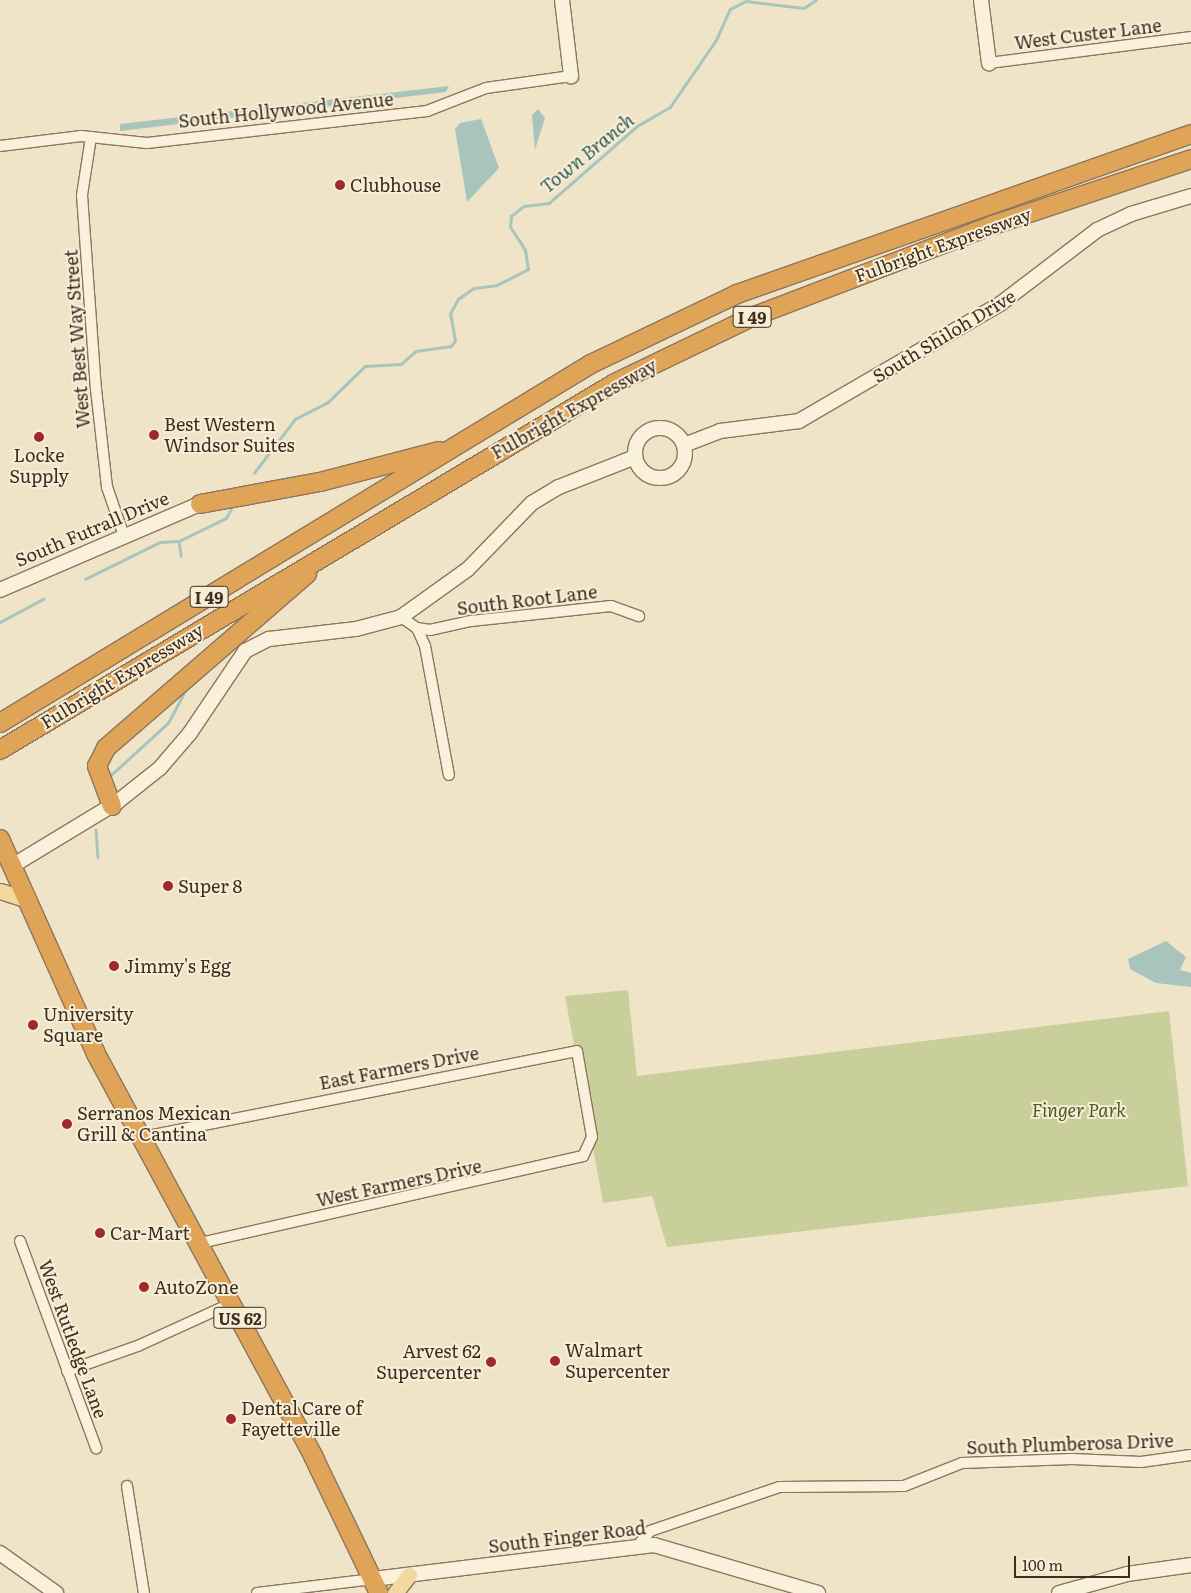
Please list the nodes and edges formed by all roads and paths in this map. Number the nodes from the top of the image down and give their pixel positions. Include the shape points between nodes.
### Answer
1 (562, 0) edge
2 (982, 0) edge
3 (1191, 37) edge
4 (989, 63) joint
5 (572, 76) joint
6 (1191, 134) edge
7 (91, 137) junction
8 (0, 146) edge
9 (1191, 159) edge
10 (1191, 196) edge
11 (684, 445) junction
12 (456, 447) junction
13 (635, 457) junction
14 (200, 504) joint
15 (124, 536) junction
16 (343, 542) junction
17 (0, 590) edge
18 (639, 616) dead end
19 (401, 617) junction
20 (417, 628) junction
21 (1, 723) edge
22 (6, 747) edge
23 (449, 775) dead end
24 (112, 806) junction
25 (0, 839) edge
26 (6, 870) edge
27 (0, 891) edge
28 (26, 900) junction
29 (143, 1137) junction
30 (592, 1137) joint
31 (20, 1241) dead end
32 (200, 1243) junction
33 (232, 1303) junction
34 (68, 1371) junction
35 (96, 1448) dead end
36 (1191, 1455) edge
37 (127, 1486) dead end
38 (638, 1545) junction
39 (0, 1553) edge
40 (1191, 1565) edge
41 (409, 1575) junction
42 (376, 1586) edge
43 (56, 1593) edge
44 (144, 1593) edge
45 (258, 1593) edge
46 (395, 1593) edge
47 (818, 1593) edge
48 (1059, 1593) edge

1 - 5 street
2 - 4 street
3 - 4 street, West Custer Lane
5 - 7 street, South Hollywood Avenue via 486,88 427,111 135,144
6 - 12 highway, Fulbright Expressway / I 49 via 737,294 591,364
7 - 8 street, South Hollywood Avenue
7 - 15 street, West Best Way Street via 82,195 96,389 107,488
9 - 16 highway, Fulbright Expressway / I 49 via 993,225 752,316 615,382
10 - 11 street, South Shiloh Drive via 1131,214 1097,230 1000,304 799,421 720,431
11 - 13 street via 667,428 651,429 639,439
11 - 13 street via 683,462 664,478 648,475
12 - 14 highway via 320,482
12 - 21 highway, Fulbright Expressway / I 49
13 - 19 street via 559,487 532,503 468,569
14 - 15 street, South Futrall Drive
15 - 17 street, South Futrall Drive
16 - 22 highway, Fulbright Expressway / I 49
16 - 24 highway via 106,748 98,772
18 - 20 street, South Root Lane via 611,606
19 - 20 street
19 - 24 street via 356,629 269,639 245,651 173,754
20 - 23 street via 425,646
24 - 26 street
25 - 26 highway, US 62
26 - 28 highway, US 62
27 - 28 main road
28 - 29 highway, US 62 via 96,1054
29 - 30 street, East Farmers Drive via 577,1051
29 - 32 highway, US 62
30 - 32 street, West Farmers Drive via 590,1148 575,1160
31 - 34 street, West Rutledge Lane
32 - 33 highway, US 62
33 - 34 street via 140,1346
33 - 42 highway, US 62
34 - 35 street, West Rutledge Lane
36 - 38 street, South Plumberosa Drive via 1141,1462 1072,1459 962,1464 904,1486 779,1487 650,1531
37 - 44 street
38 - 41 street, South Finger Road
38 - 47 street, South Finger Road via 672,1548
39 - 43 street
40 - 48 street via 1127,1574
41 - 42 street, South Finger Road
41 - 46 main road
42 - 45 street

